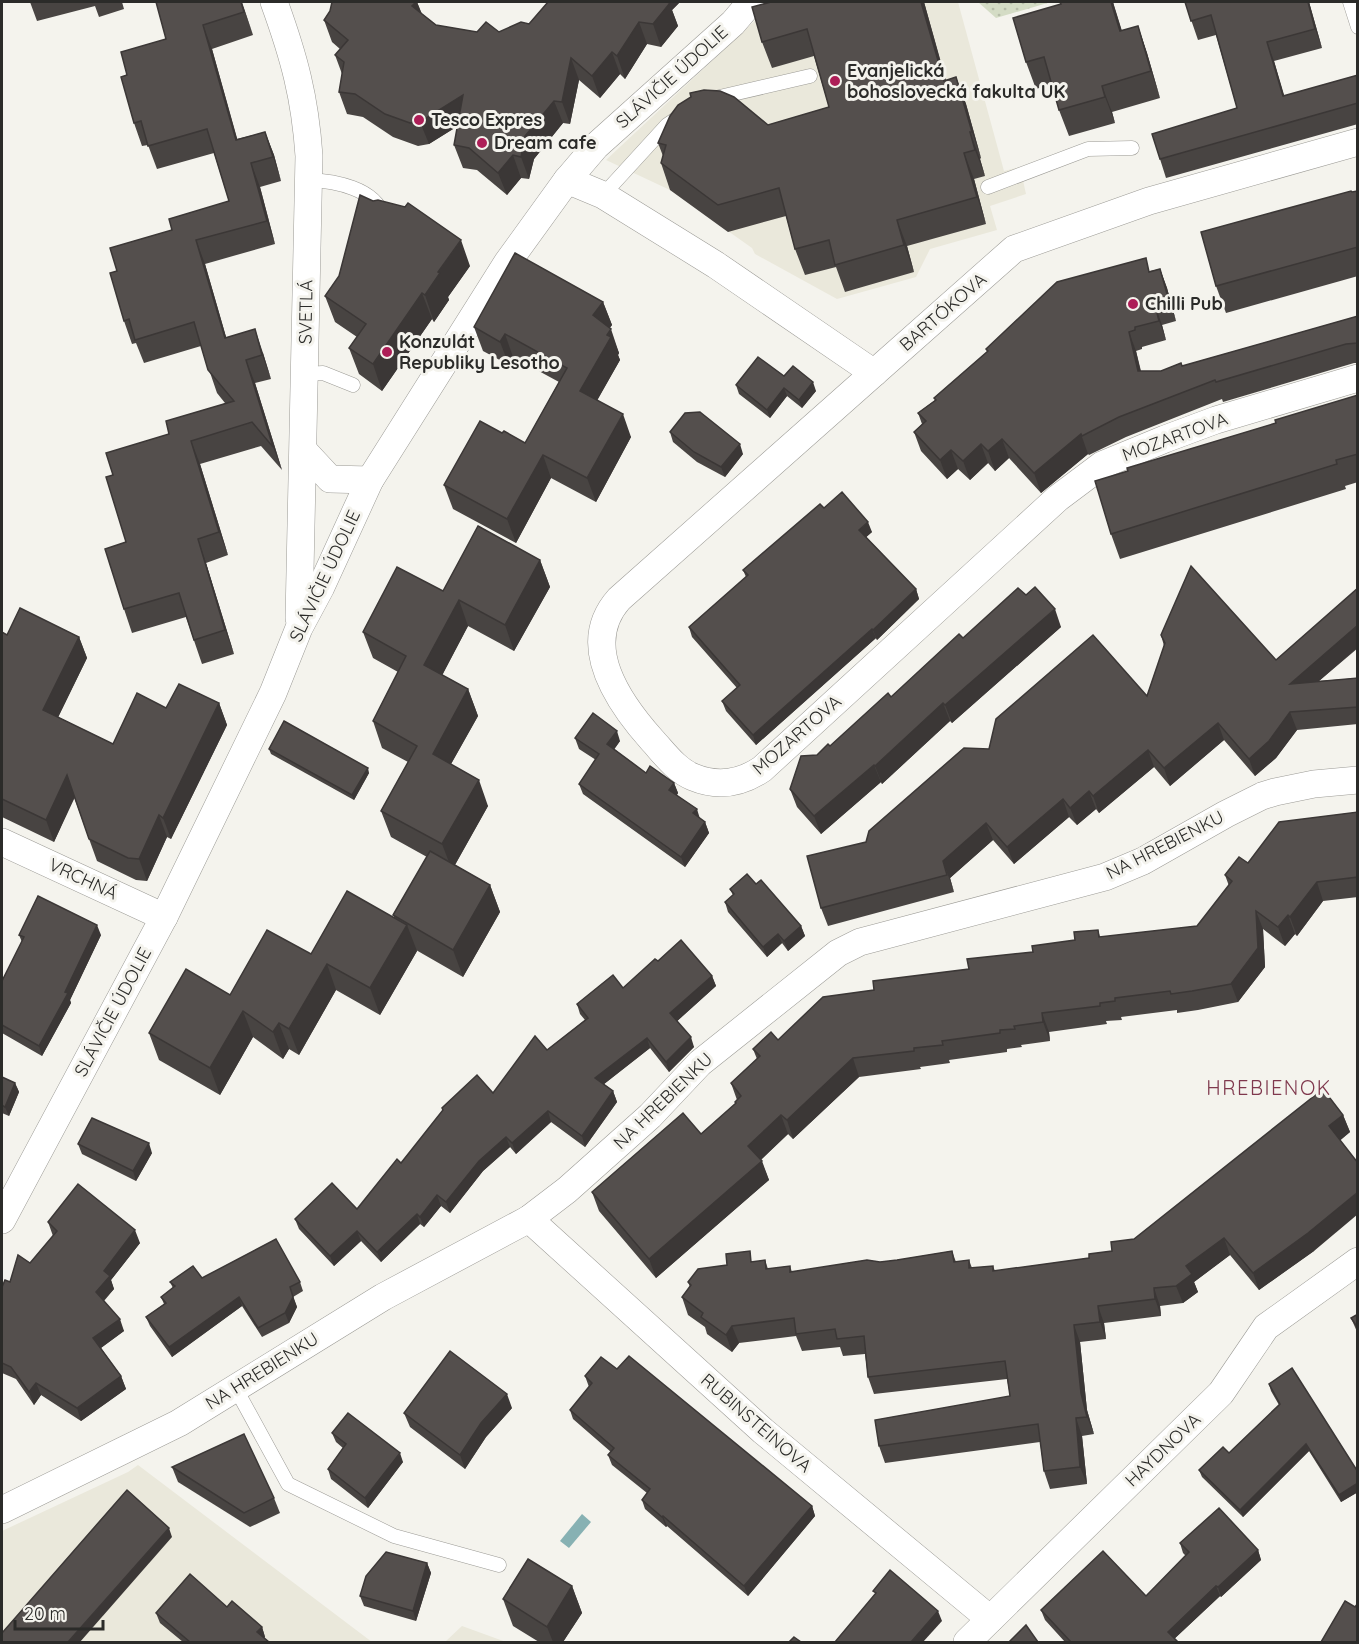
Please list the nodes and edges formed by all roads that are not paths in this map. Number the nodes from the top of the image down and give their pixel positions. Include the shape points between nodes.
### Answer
1 (274, 2) edge
2 (751, 2) edge
3 (1350, 2) edge
4 (1358, 27) edge
5 (810, 76) edge
6 (1358, 142) edge
7 (1132, 148) dead end
8 (309, 180) junction
9 (567, 180) junction
10 (988, 187) dead end
11 (603, 195) junction
12 (384, 219) edge
13 (874, 373) junction
14 (305, 374) junction
15 (1358, 378) edge
16 (353, 385) edge
17 (304, 451) junction
18 (370, 480) junction
19 (299, 628) junction
20 (1358, 780) edge
21 (2, 842) edge
22 (164, 917) junction
23 (529, 1219) junction
24 (2, 1220) edge
25 (1358, 1261) edge
26 (236, 1389) junction
27 (2, 1510) edge
28 (499, 1565) dead end
29 (990, 1619) junction
30 (967, 1642) edge

1 - 8 street, SVETLÁ via 300,81 307,120
2 - 9 street, SLÁVIČIE ÚDOLIE via 733,23 596,146
3 - 4 lane
5 - 11 lane via 716,96 691,109 667,125
6 - 13 street, BARTÓKOVA via 1149,201 1014,249
7 - 10 lane via 1088,148
8 - 12 lane via 356,189 375,201
8 - 14 street, SVETLÁ
9 - 11 street
9 - 18 street, SLÁVIČIE ÚDOLIE via 501,272
11 - 13 street via 716,265
13 - 15 street, MOZARTOVA via 610,609 603,631 603,653 616,692 660,749 693,777 737,782 762,769 1058,498 1102,465 1216,420
14 - 16 lane via 323,373
14 - 17 street, SVETLÁ
17 - 18 street via 330,479
17 - 19 street, SVETLÁ
18 - 19 street, SLÁVIČIE ÚDOLIE
19 - 22 street, SLÁVIČIE ÚDOLIE via 273,693
20 - 23 street, NA HREBIENKU via 1269,794 1105,877 865,941 838,953 700,1063 650,1116
21 - 22 street, VRCHNÁ
22 - 24 street, SLÁVIČIE ÚDOLIE
23 - 26 street, NA HREBIENKU via 383,1297
23 - 29 street, RUBINSTEINOVA via 763,1431
25 - 29 street, HAYDNOVA via 1266,1327 1221,1393
26 - 27 street, NA HREBIENKU via 179,1423
26 - 28 lane via 288,1484 394,1536
29 - 30 street, HAYDNOVA

